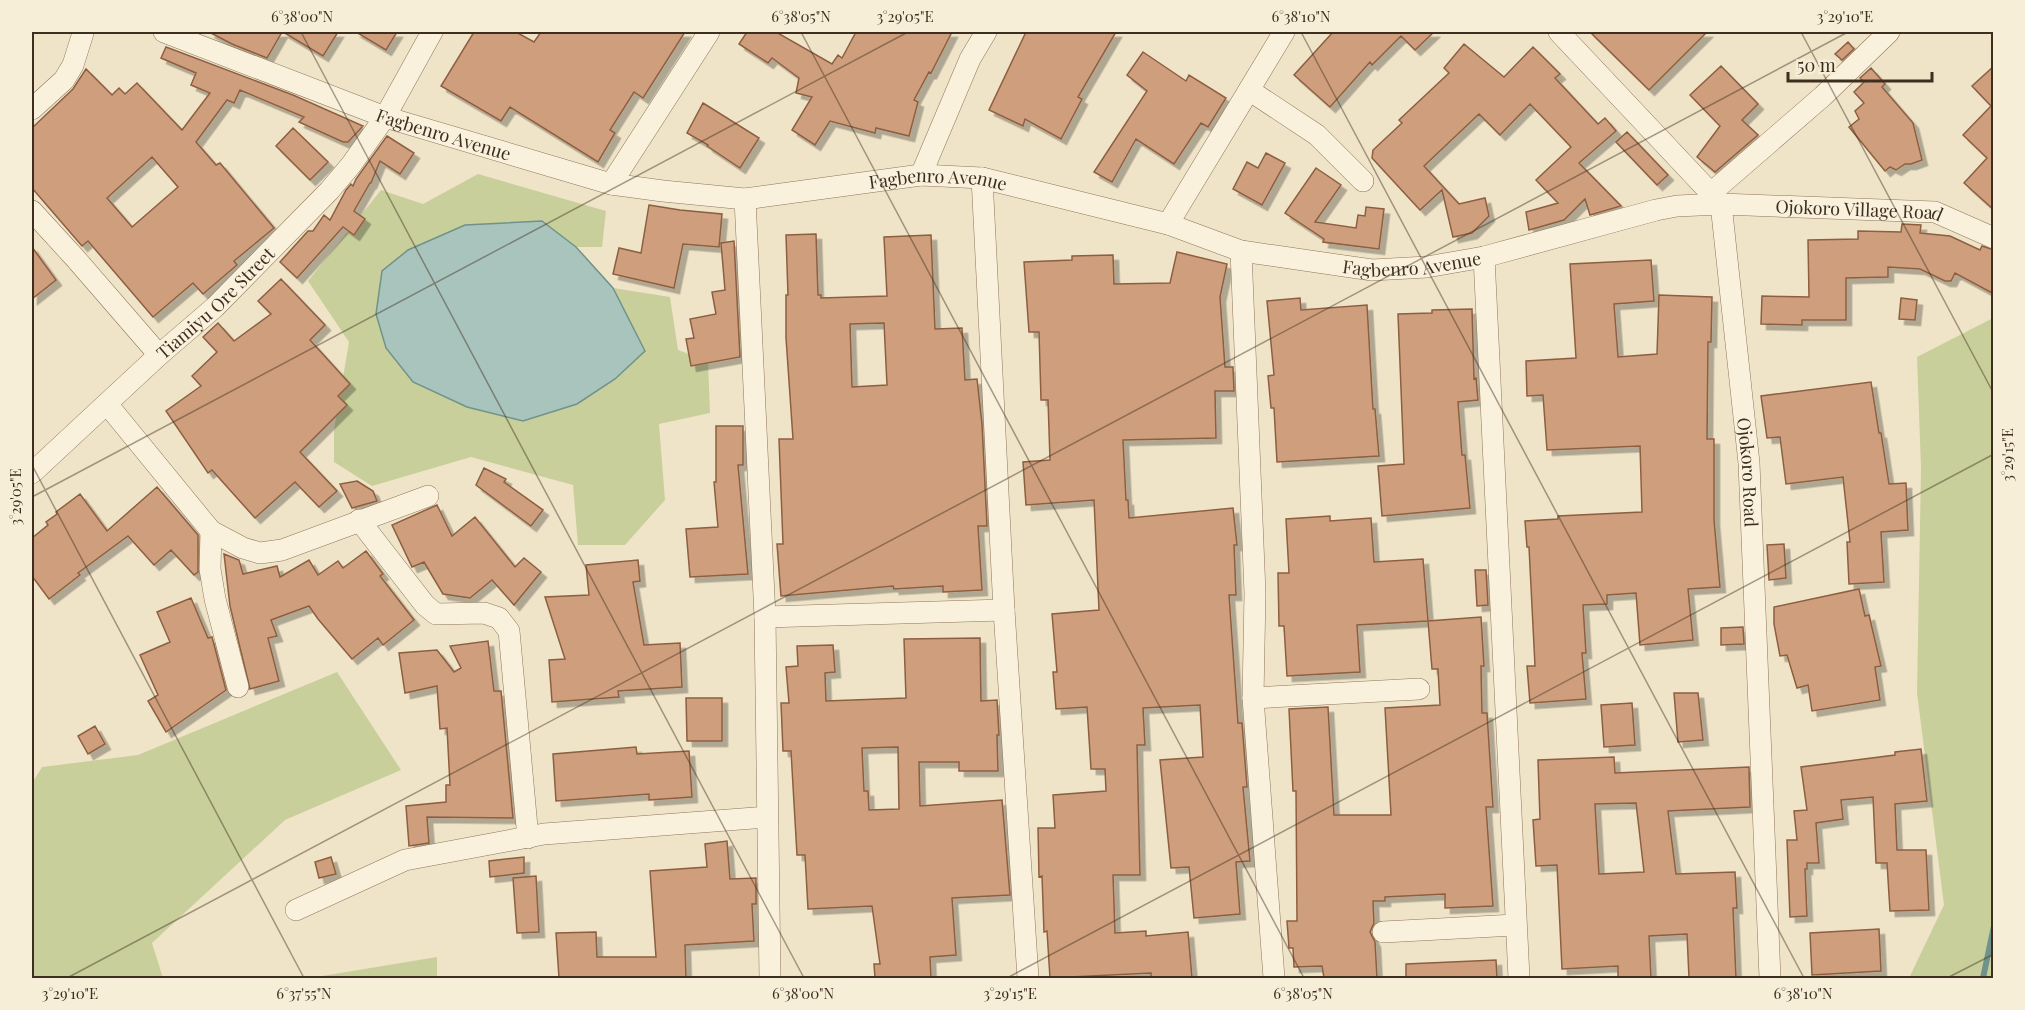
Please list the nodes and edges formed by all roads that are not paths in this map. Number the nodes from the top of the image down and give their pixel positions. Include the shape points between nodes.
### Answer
1 (84, 32) edge
2 (164, 32) edge
3 (432, 32) edge
4 (709, 32) edge
5 (986, 32) edge
6 (1284, 32) edge
7 (1559, 32) edge
8 (1889, 32) edge
9 (1249, 90) junction
10 (32, 109) edge
11 (385, 117) junction
12 (921, 175) junction
13 (982, 178) junction
14 (1363, 182) dead end
15 (611, 184) junction
16 (1716, 198) junction
17 (745, 199) junction
18 (32, 211) edge
19 (1168, 224) junction
20 (1994, 238) edge
21 (1241, 251) junction
22 (1484, 257) junction
23 (159, 355) junction
24 (107, 404) junction
25 (32, 473) edge
26 (428, 496) dead end
27 (359, 520) junction
28 (211, 531) junction
29 (1004, 610) junction
30 (765, 616) junction
31 (238, 687) dead end
32 (1419, 689) dead end
33 (1253, 698) junction
34 (767, 817) junction
35 (528, 838) junction
36 (296, 910) dead end
37 (1515, 925) junction
38 (1383, 932) dead end
39 (770, 978) edge
40 (1028, 978) edge
41 (1274, 978) edge
42 (1519, 978) edge
43 (1770, 978) edge

1 - 10 street via 64,80
2 - 11 street, Fagbenro Avenue
3 - 11 street, Tiamiyu Ore Street
4 - 15 street
5 - 12 street via 970,59
6 - 9 street
7 - 16 street
8 - 16 street
9 - 14 street via 1317,135
9 - 19 street
11 - 15 street, Fagbenro Avenue
11 - 23 street, Tiamiyu Ore Street via 318,203 215,307
12 - 13 street, Fagbenro Avenue
12 - 17 street, Fagbenro Avenue
13 - 19 street, Fagbenro Avenue
13 - 29 street
15 - 17 street, Fagbenro Avenue
16 - 20 street, Ojokoro Village Road via 1935,212
16 - 22 street, Fagbenro Avenue via 1656,210
16 - 43 street, Ojokoro Road via 1749,463
17 - 30 street
18 - 23 street
19 - 21 street, Fagbenro Avenue
21 - 22 street, Fagbenro Avenue via 1372,270 1427,267
21 - 33 street via 1254,581
22 - 37 street
23 - 24 street, Tiamiyu Ore Street
24 - 25 street, Tiamiyu Ore Street
24 - 28 street
26 - 27 street
27 - 28 street via 282,550 260,553
27 - 35 street via 436,614 484,614 498,618 509,632
28 - 31 street via 214,599
29 - 30 street
29 - 40 street
30 - 34 street
32 - 33 street
33 - 41 street
34 - 35 street
34 - 39 street
35 - 36 street via 405,860
37 - 38 street
37 - 42 street

